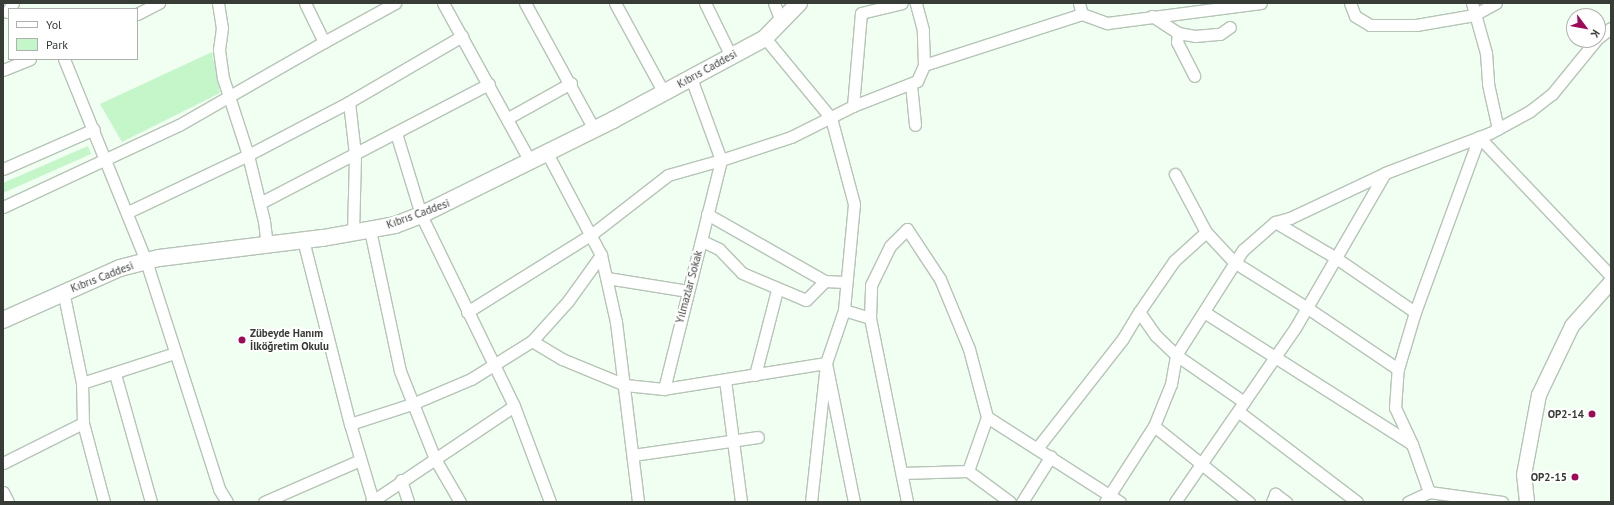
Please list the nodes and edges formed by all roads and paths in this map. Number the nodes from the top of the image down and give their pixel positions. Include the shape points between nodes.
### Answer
1 (159, 3) edge
2 (218, 3) edge
3 (305, 3) edge
4 (395, 3) edge
5 (443, 3) edge
6 (525, 3) edge
7 (616, 3) edge
8 (705, 3) edge
9 (774, 3) edge
10 (902, 3) edge
11 (916, 3) edge
12 (1261, 3) edge
13 (1350, 3) edge
14 (1472, 3) edge
15 (1496, 3) edge
16 (796, 4) edge
17 (379, 7) edge
18 (1081, 8) edge
19 (138, 14) edge
20 (1474, 15) junction
21 (1152, 16) junction
22 (781, 21) junction
23 (1230, 27) dead end
24 (1178, 33) junction
25 (462, 36) junction
26 (765, 38) junction
27 (324, 42) junction
28 (1590, 48) edge
29 (732, 56) junction
30 (28, 60) edge
31 (64, 60) edge
32 (924, 66) junction
33 (3, 70) edge
34 (1194, 76) dead end
35 (691, 78) junction
36 (570, 83) junction
37 (489, 84) junction
38 (911, 84) junction
39 (664, 93) junction
40 (228, 96) junction
41 (349, 102) junction
42 (853, 106) junction
43 (508, 118) junction
44 (831, 118) junction
45 (915, 125) dead end
46 (94, 129) junction
47 (594, 129) junction
48 (1498, 129) junction
49 (396, 133) junction
50 (1479, 137) junction
51 (547, 153) junction
52 (355, 154) junction
53 (248, 155) junction
54 (721, 160) junction
55 (106, 161) junction
56 (530, 161) junction
57 (3, 169) edge
58 (1385, 173) junction
59 (1175, 174) dead end
60 (260, 203) junction
61 (3, 207) edge
62 (128, 212) junction
63 (707, 214) junction
64 (421, 216) junction
65 (1274, 222) junction
66 (370, 230) junction
67 (1206, 232) junction
68 (353, 233) junction
69 (592, 234) junction
70 (303, 240) junction
71 (702, 241) junction
72 (267, 245) junction
73 (601, 255) junction
74 (1336, 258) junction
75 (146, 261) junction
76 (1234, 262) junction
77 (1611, 276) edge
78 (606, 278) junction
79 (825, 281) junction
80 (845, 282) junction
81 (1611, 282) edge
82 (777, 290) junction
83 (63, 291) junction
84 (688, 291) junction
85 (1306, 307) junction
86 (844, 310) junction
87 (467, 312) junction
88 (1139, 312) junction
89 (1204, 312) junction
90 (1414, 312) junction
91 (870, 318) junction
92 (3, 320) edge
93 (532, 342) junction
94 (175, 353) junction
95 (1176, 355) junction
96 (1276, 357) junction
97 (826, 363) junction
98 (492, 366) junction
99 (1398, 369) junction
100 (115, 374) junction
101 (755, 375) junction
102 (725, 380) junction
103 (82, 382) junction
104 (625, 385) junction
105 (664, 389) junction
106 (412, 404) junction
107 (514, 406) junction
108 (1242, 407) junction
109 (987, 417) junction
110 (83, 423) junction
111 (350, 424) junction
112 (1154, 426) junction
113 (758, 437) dead end
114 (733, 441) junction
115 (1412, 444) junction
116 (1038, 448) junction
117 (633, 455) junction
118 (1051, 456) junction
119 (435, 459) junction
120 (360, 460) junction
121 (3, 464) edge
122 (1204, 464) junction
123 (968, 471) junction
124 (902, 473) junction
125 (401, 480) junction
126 (3, 492) edge
127 (1429, 492) junction
128 (1107, 498) edge
129 (372, 501) edge
130 (8, 502) edge
131 (104, 502) edge
132 (151, 502) edge
133 (226, 502) edge
134 (264, 502) edge
135 (408, 502) edge
136 (460, 502) edge
137 (550, 502) edge
138 (638, 502) edge
139 (741, 502) edge
140 (811, 502) edge
141 (854, 502) edge
142 (907, 502) edge
143 (1010, 502) edge
144 (1022, 502) edge
145 (1120, 502) edge
146 (1176, 502) edge
147 (1249, 502) edge
148 (1272, 502) edge
149 (1286, 502) edge
150 (1357, 502) edge
151 (1408, 502) edge
152 (1502, 502) edge
153 (1526, 502) edge

1 - 19 street
2 - 40 street via 222,28 219,50
3 - 27 street
4 - 17 street
5 - 25 street
6 - 36 street
7 - 39 street
8 - 29 street
9 - 22 street
10 - 42 street via 861,13
11 - 32 street via 923,30
12 - 21 street
13 - 20 street via 1355,16 1370,24 1416,25
14 - 20 street
15 - 20 street
16 - 22 main road, Kıbrıs Caddesi
17 - 27 street
18 - 21 street via 1107,23
18 - 32 street
20 - 48 street via 1486,53 1488,84
21 - 24 street
22 - 26 main road, Kıbrıs Caddesi
23 - 24 street via 1220,34 1195,36
24 - 34 street via 1177,42
25 - 37 street
25 - 41 street
26 - 29 main road, Kıbrıs Caddesi
26 - 44 street
27 - 40 street
28 - 48 street via 1552,94 1530,111
29 - 35 main road, Kıbrıs Caddesi
30 - 33 street
31 - 46 street
32 - 38 street via 917,80
35 - 39 main road, Kıbrıs Caddesi
35 - 54 street
36 - 43 street
36 - 47 street
37 - 43 street
37 - 49 street
38 - 42 street
38 - 45 street
39 - 47 main road, Kıbrıs Caddesi
40 - 53 street
40 - 55 street via 179,125
41 - 52 street
41 - 53 street
42 - 44 street
43 - 56 street
44 - 54 street via 791,137
44 - 80 street via 854,204
46 - 55 street
46 - 57 street
47 - 51 main road, Kıbrıs Caddesi
48 - 50 street
49 - 52 street
49 - 64 street
50 - 58 street
50 - 77 street
50 - 90 street
51 - 56 main road, Kıbrıs Caddesi
51 - 69 street
52 - 60 street
52 - 68 street
53 - 60 street
53 - 62 street
54 - 63 street, Yılmazlar Sokak
54 - 69 street via 668,175
55 - 61 street
55 - 62 street
56 - 64 main road, Kıbrıs Caddesi
58 - 65 street via 1290,218
58 - 74 street
59 - 67 street
60 - 72 street
62 - 75 street
63 - 71 street, Yılmazlar Sokak
63 - 79 street
64 - 66 main road, Kıbrıs Caddesi
64 - 87 street
65 - 74 street
65 - 76 street via 1242,250
66 - 68 main road, Kıbrıs Caddesi
66 - 106 street via 400,371
67 - 76 street
67 - 88 street via 1174,261
68 - 70 main road, Kıbrıs Caddesi
69 - 73 street
69 - 87 street
70 - 72 main road, Kıbrıs Caddesi
70 - 111 street
71 - 82 street via 719,249 742,273
71 - 84 street, Yılmazlar Sokak
72 - 75 main road, Kıbrıs Caddesi
73 - 78 street
73 - 93 street via 568,301
74 - 85 street
74 - 90 street
75 - 83 main road, Kıbrıs Caddesi via 120,268
75 - 94 street
76 - 85 street
76 - 89 street
78 - 84 street
78 - 104 street via 616,322
79 - 80 street
79 - 82 street via 806,300
80 - 86 street
81 - 153 street via 1572,326 1539,395 1524,475
82 - 101 street
83 - 92 main road, Kıbrıs Caddesi
83 - 103 street
84 - 105 street, Yılmazlar Sokak
85 - 96 street
85 - 99 street
86 - 91 street
86 - 97 street
87 - 98 street
88 - 95 street via 1156,336
88 - 116 street via 1122,340
89 - 95 street
89 - 96 street
90 - 99 street
91 - 109 street via 871,285 890,246 907,229 940,279 969,349
91 - 124 street
93 - 98 street
93 - 104 street via 562,359
94 - 100 street
94 - 133 street via 219,489
95 - 108 street
95 - 112 street via 1171,384
96 - 108 street
96 - 115 street
97 - 101 street
97 - 140 street
97 - 141 street
98 - 106 street via 470,379
98 - 107 street
99 - 115 street via 1395,408
100 - 103 street
100 - 132 street
101 - 102 street
102 - 105 street
102 - 114 street
103 - 110 street
104 - 105 street
104 - 117 street
106 - 111 street
106 - 119 street
107 - 119 street
107 - 137 street
108 - 122 street
108 - 150 street
109 - 116 street
109 - 123 street
110 - 121 street
110 - 131 street
111 - 120 street
112 - 122 street
112 - 128 street
113 - 114 street
114 - 117 street
114 - 139 street
115 - 127 street
116 - 118 street
117 - 138 street
118 - 128 street
118 - 144 street
119 - 125 street
119 - 136 street
120 - 129 street
120 - 134 street
122 - 146 street
122 - 147 street
123 - 124 street
123 - 143 street
124 - 142 street
125 - 129 street
125 - 135 street
126 - 130 street
127 - 151 street
127 - 152 street
128 - 145 street
148 - 149 street via 1275,494

